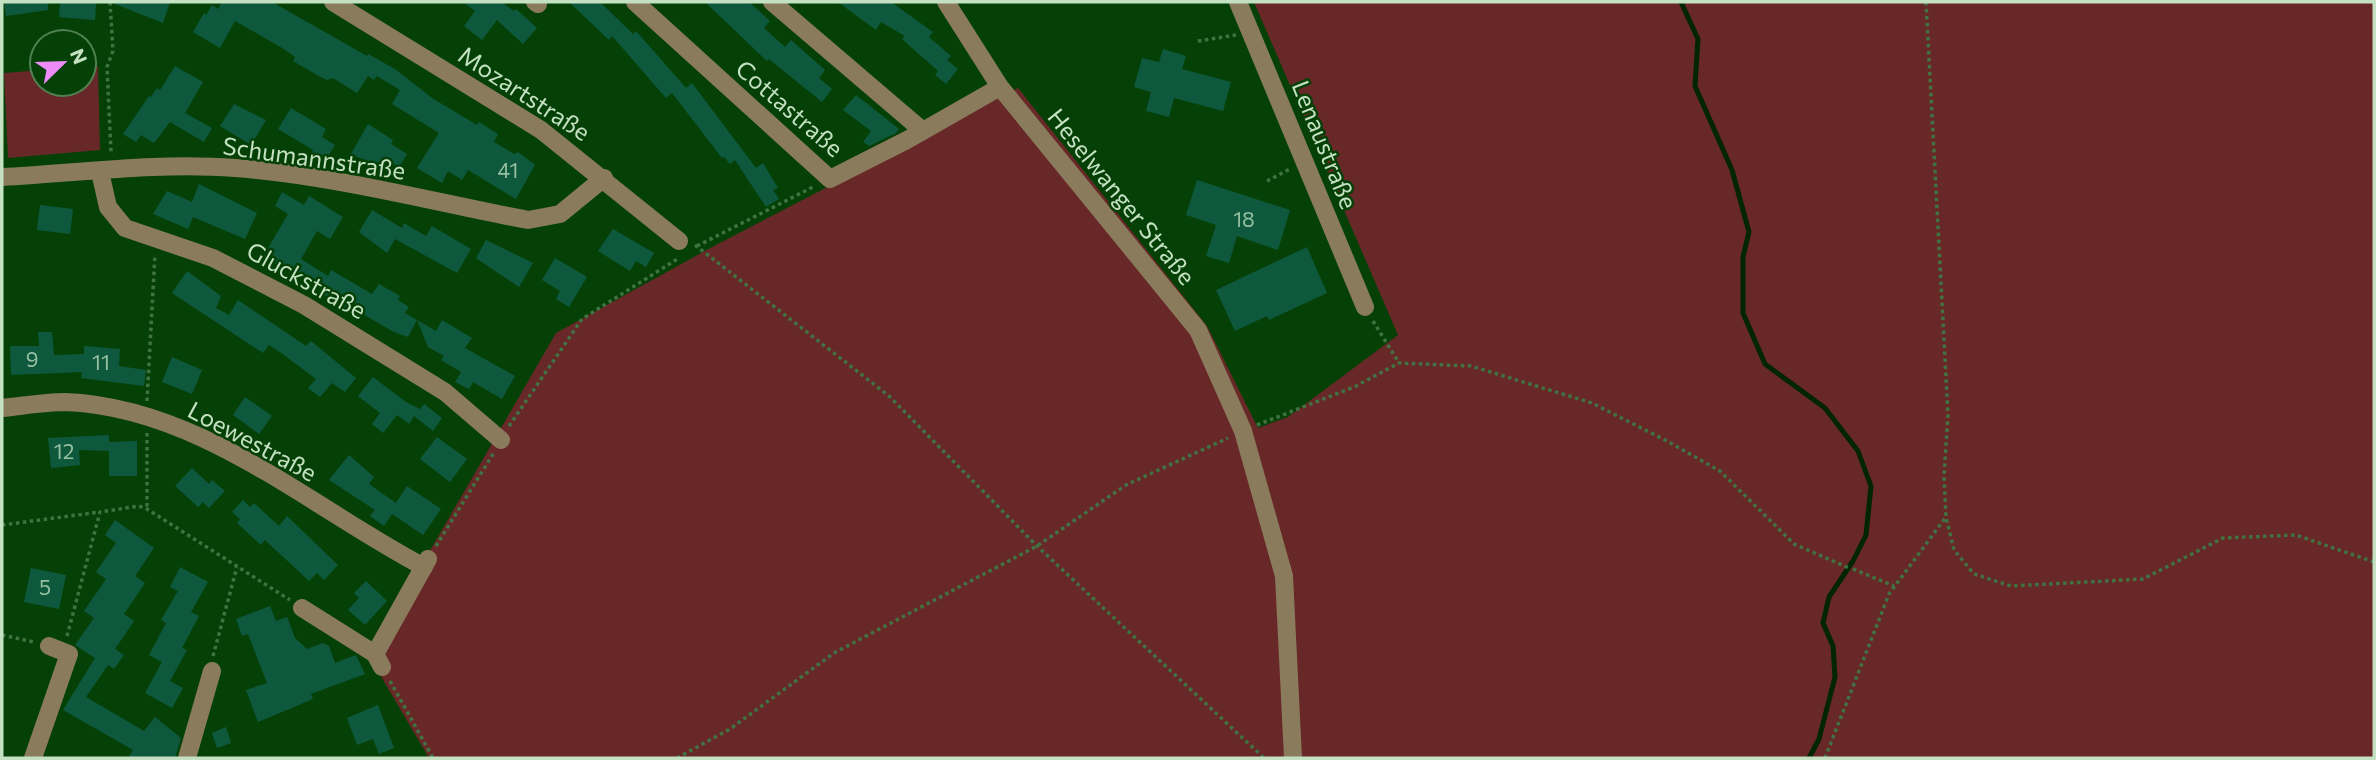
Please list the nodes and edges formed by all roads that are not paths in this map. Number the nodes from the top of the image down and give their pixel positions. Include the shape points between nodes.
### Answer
1 (333, 2) edge
2 (635, 2) edge
3 (772, 2) edge
4 (1238, 2) edge
5 (943, 4) edge
6 (1000, 87) junction
7 (923, 131) junction
8 (106, 172) junction
9 (2, 177) edge
10 (604, 178) junction
11 (679, 241) dead end
12 (1365, 307) road end
13 (2, 408) edge
14 (501, 440) road end
15 (302, 608) road end
16 (56, 649) road end
17 (212, 671) road end
18 (33, 758) edge
19 (187, 758) edge
20 (1293, 758) edge

1 - 10 street, Mozartstraße via 541,130
2 - 7 street, Cottastraße via 830,179
3 - 7 street
4 - 12 street, Lenaustraße
5 - 6 street, Heselwanger Straße
6 - 7 street, Cottastraße
6 - 20 street, Heselwanger Straße via 1198,330 1243,431 1284,576
8 - 9 street, Schumannstraße
8 - 10 street, Schumannstraße via 235,168 528,220 560,215
8 - 14 street, Gluckstraße via 108,207 125,228 213,258 304,305 445,392
10 - 11 street, Mozartstraße
13 - 15 street, Loewestraße via 64,402 147,416 225,449 426,563 379,660
16 - 18 street via 69,654
17 - 19 street

